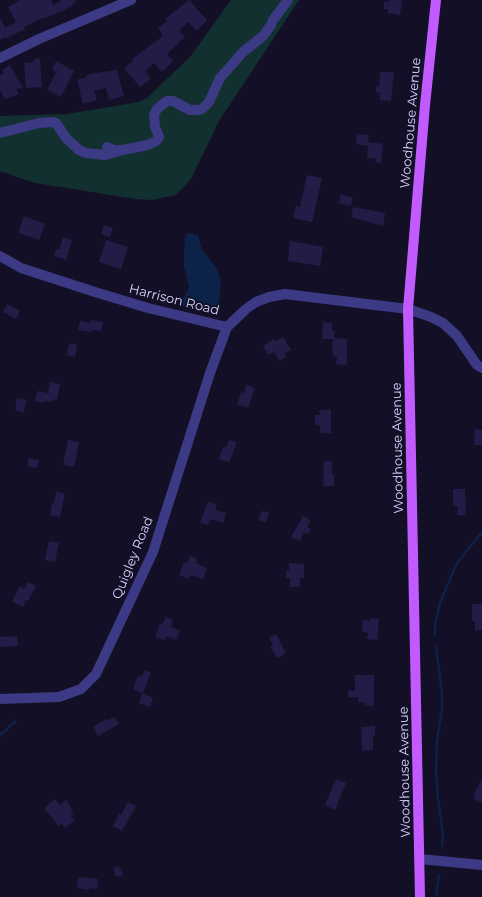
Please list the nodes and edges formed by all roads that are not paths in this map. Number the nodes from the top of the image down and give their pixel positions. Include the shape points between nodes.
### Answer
1 (131, 0) edge
2 (288, 0) edge
3 (436, 0) edge
4 (0, 58) edge
5 (0, 133) edge
6 (107, 147) dead end
7 (122, 150) junction
8 (0, 256) edge
9 (408, 309) junction
10 (227, 327) junction
11 (482, 368) edge
12 (0, 699) edge
13 (420, 859) junction
14 (482, 865) edge
15 (420, 897) edge

1 - 4 street
2 - 7 street via 263,36 243,52 220,78 206,106 194,111 173,101 167,102 157,109 154,115 158,137 156,141
3 - 9 main road, Woodhouse Avenue
5 - 7 street via 52,122 56,123 73,145 86,153 105,155
6 - 7 street
8 - 10 street, Harrison Road via 21,268 95,292
9 - 10 street, Harrison Road via 285,294 256,302
9 - 11 street, Harrison Road via 443,323 457,336 477,365
9 - 13 main road, Woodhouse Avenue
10 - 12 street, Quigley Road via 153,552 96,674 81,689 59,698
13 - 14 street
13 - 15 main road, Woodhouse Avenue

